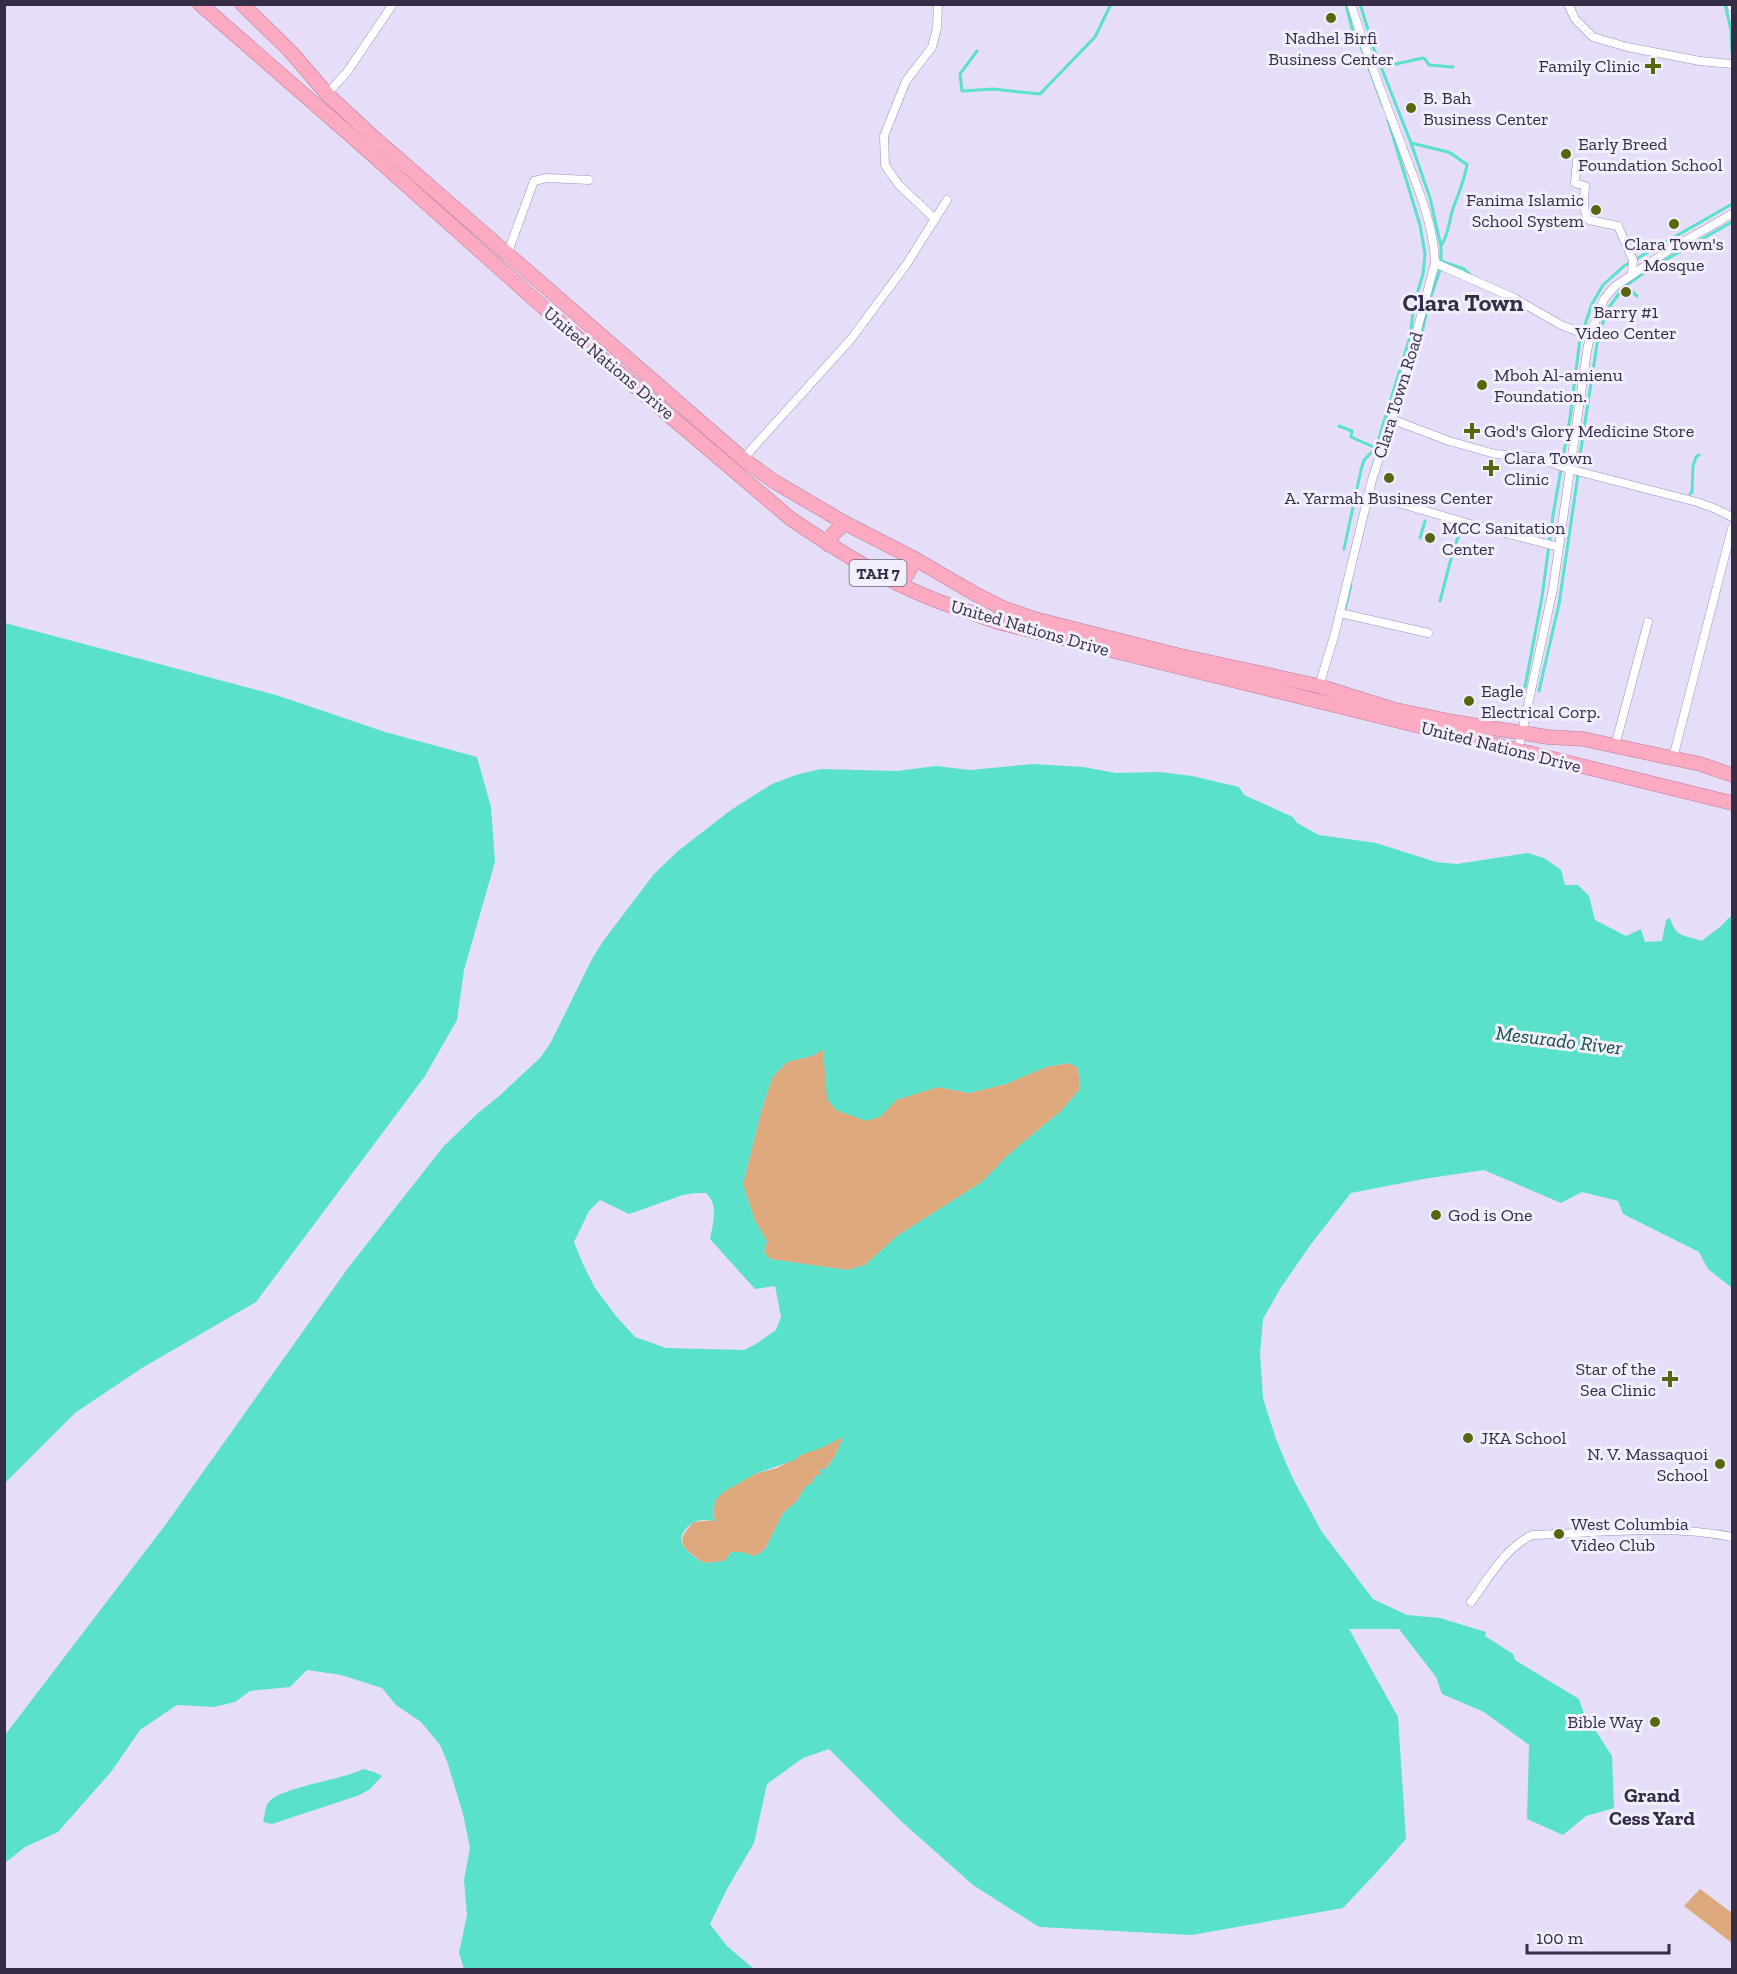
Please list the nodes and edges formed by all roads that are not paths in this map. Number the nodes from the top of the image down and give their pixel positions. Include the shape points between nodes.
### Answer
1 (200, 4) edge
2 (242, 4) edge
3 (393, 4) edge
4 (938, 4) edge
5 (1351, 4) edge
6 (1568, 4) edge
7 (1732, 64) edge
8 (327, 94) junction
9 (1577, 161) dead end
10 (589, 180) dead end
11 (947, 200) dead end
12 (1732, 214) edge
13 (935, 219) junction
14 (507, 255) junction
15 (1435, 263) junction
16 (1632, 274) junction
17 (1590, 336) junction
18 (1391, 419) junction
19 (739, 465) junction
20 (1569, 469) junction
21 (1372, 495) junction
22 (1732, 517) edge
23 (845, 523) junction
24 (1732, 528) edge
25 (829, 545) junction
26 (1558, 547) junction
27 (915, 559) junction
28 (898, 584) junction
29 (1340, 613) junction
30 (1648, 622) dead end
31 (1428, 633) dead end
32 (1319, 687) junction
33 (1522, 732) junction
34 (1615, 746) junction
35 (1518, 751) junction
36 (1673, 758) junction
37 (1732, 775) edge
38 (1732, 803) edge
39 (1732, 1537) edge
40 (1471, 1602) dead end

1 - 19 highway, United Nations Drive / TAH 7 via 571,332
2 - 8 highway, United Nations Drive / TAH 7
3 - 8 street via 347,72
4 - 13 street via 933,47 906,81 884,136 885,165 898,184
5 - 15 street, Clara Town Road via 1426,213
6 - 7 street via 1575,19 1593,37 1627,47
8 - 14 highway, United Nations Drive / TAH 7
9 - 16 street via 1575,183 1585,186 1587,218 1618,226 1633,260
10 - 14 street via 547,178 534,182
11 - 13 street
12 - 16 street
13 - 19 street via 851,339
14 - 19 highway, United Nations Drive / TAH 7
15 - 17 street
15 - 18 street, Clara Town Road
16 - 17 street via 1604,299
17 - 20 street
18 - 20 street via 1495,454 1535,458
18 - 21 street, Clara Town Road
19 - 23 highway, United Nations Drive / TAH 7
19 - 25 highway, United Nations Drive / TAH 7 via 790,519
20 - 22 street via 1697,502
20 - 26 street
21 - 26 street
21 - 29 street, Clara Town Road
23 - 25 highway via 833,534
23 - 27 highway, United Nations Drive / TAH 7
24 - 36 street
25 - 28 highway, United Nations Drive / TAH 7
26 - 33 street via 1553,589
27 - 28 highway
27 - 32 highway, United Nations Drive / TAH 7 via 1003,608 1035,619
28 - 35 highway, United Nations Drive / TAH 7 via 1001,623
29 - 31 street
29 - 32 street, Clara Town Road
30 - 34 street
32 - 33 highway, United Nations Drive / TAH 7 via 1392,709
33 - 34 highway, United Nations Drive / TAH 7
33 - 35 street
34 - 36 highway, United Nations Drive / TAH 7
35 - 38 highway, United Nations Drive / TAH 7
36 - 37 highway, United Nations Drive / TAH 7
39 - 40 street via 1647,1530 1532,1536 1512,1548

